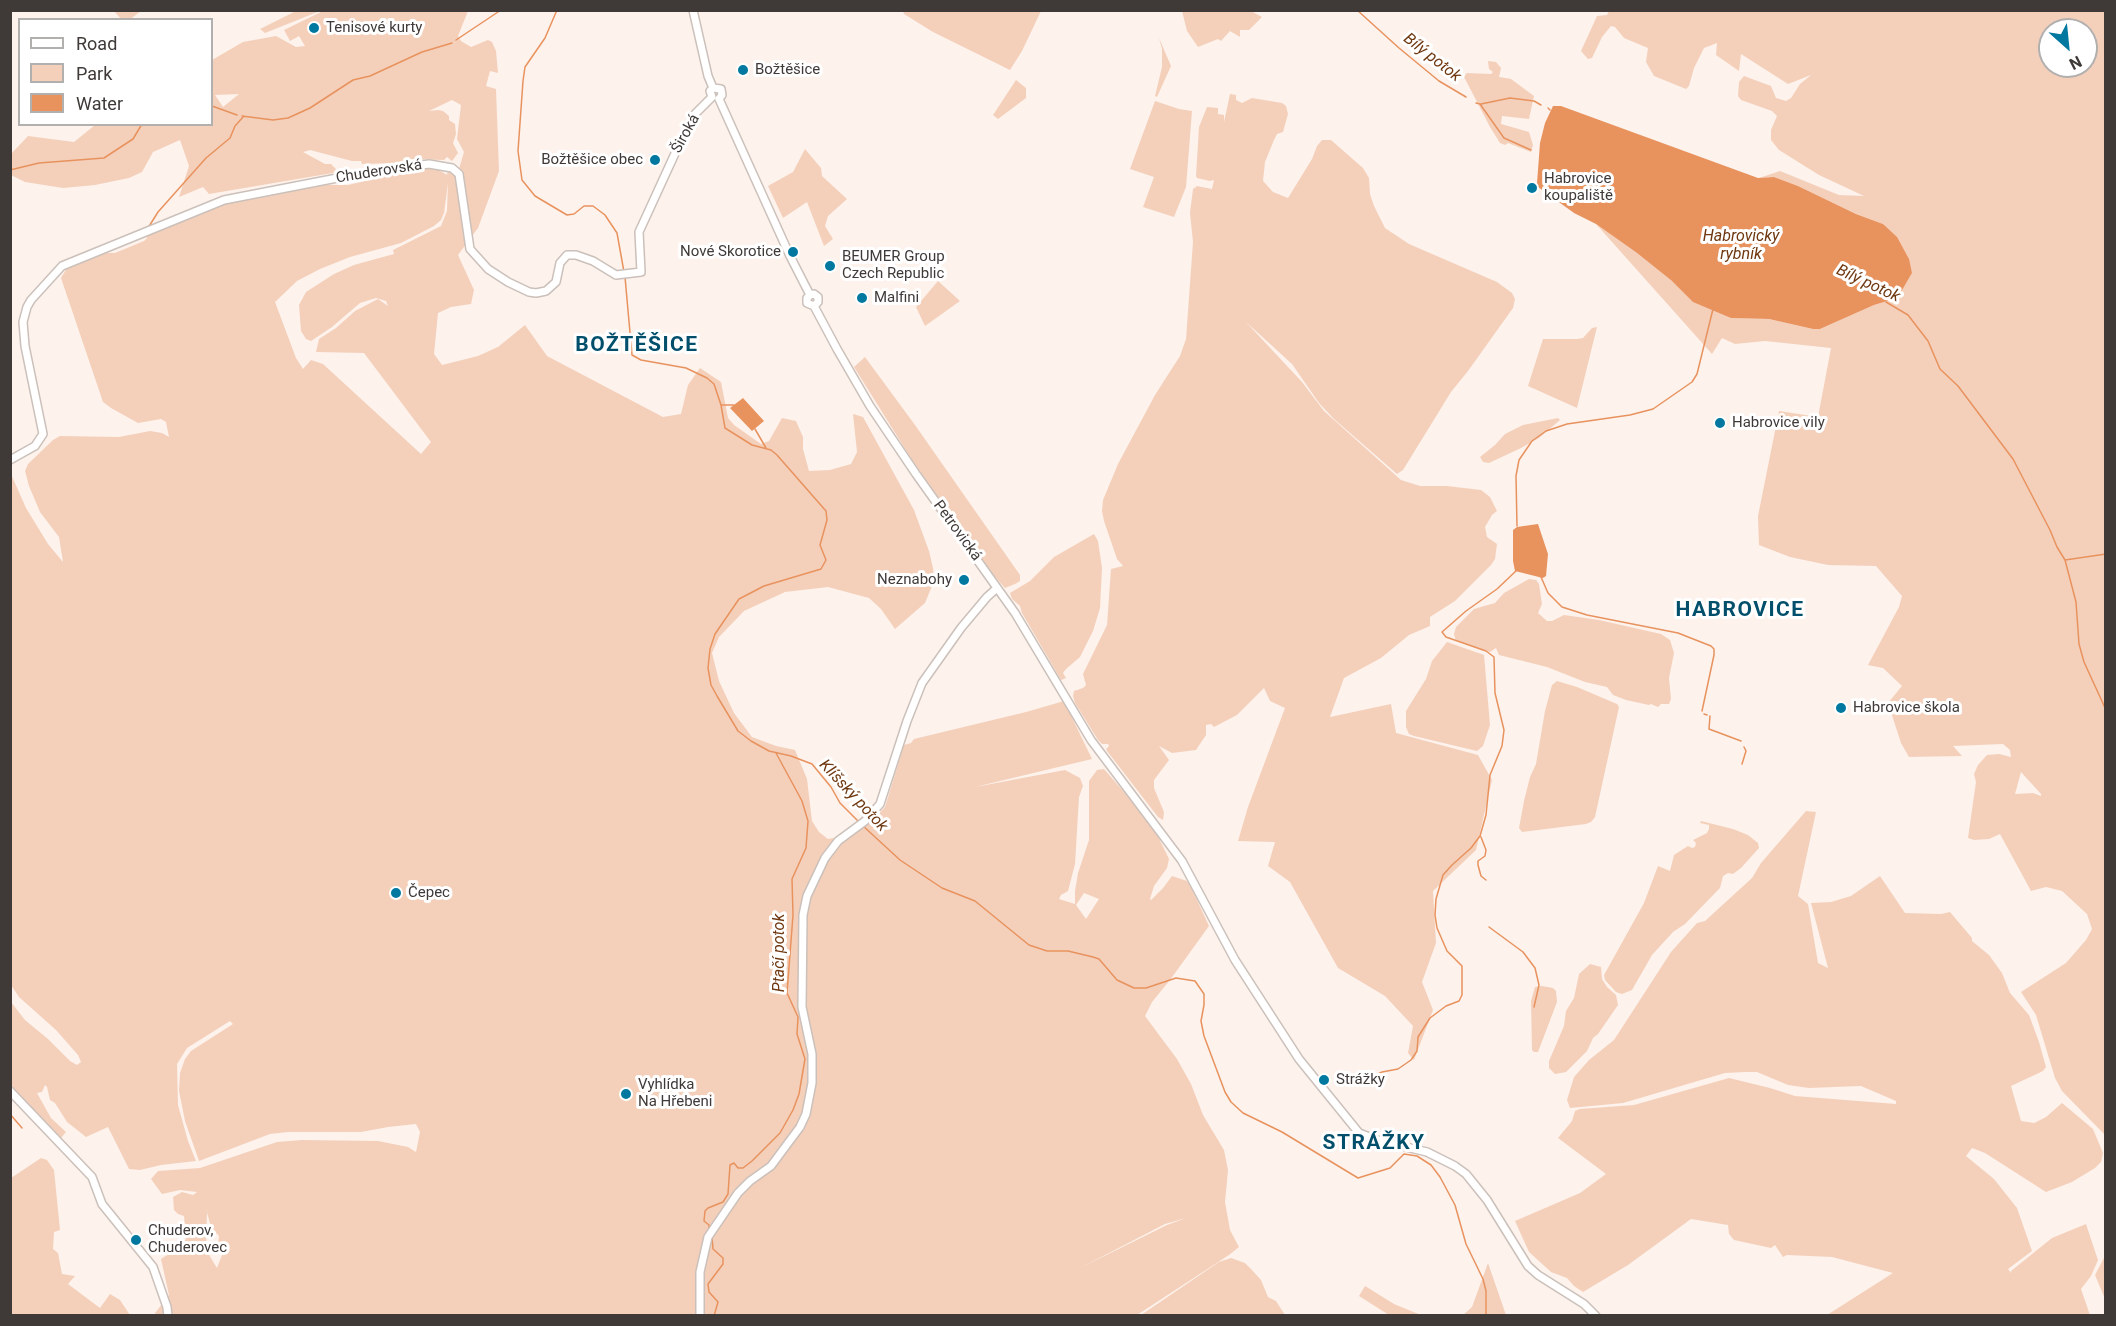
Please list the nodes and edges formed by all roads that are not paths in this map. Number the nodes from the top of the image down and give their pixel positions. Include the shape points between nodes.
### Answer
1 (693, 10) edge
2 (715, 98) junction
3 (666, 175) joint
4 (10, 460) edge
5 (997, 588) junction
6 (10, 1091) edge
7 (168, 1316) edge
8 (700, 1316) edge
9 (1596, 1316) edge

1 - 2 street
2 - 3 street, Široká via 695,114
2 - 5 street, Petrovická via 810,295 818,297 814,306 837,349 870,406
3 - 4 street, Chuderovská via 639,232 641,272 615,275 593,261 567,255 560,263 556,282 541,293 529,292 502,279 480,261 468,244 459,174 452,168 429,164 224,200 62,266 31,300 23,322 44,434 35,446
5 - 8 street via 961,628 922,683 880,804 838,841 807,896 803,915 802,1007 812,1054 812,1083 806,1114 771,1166 738,1193 708,1237 700,1272
5 - 9 street, Petrovická via 1102,755 1182,861 1235,960 1293,1051 1353,1126 1367,1137 1418,1148 1460,1169 1487,1200 1528,1266
6 - 7 street via 92,1177 102,1204 153,1267

